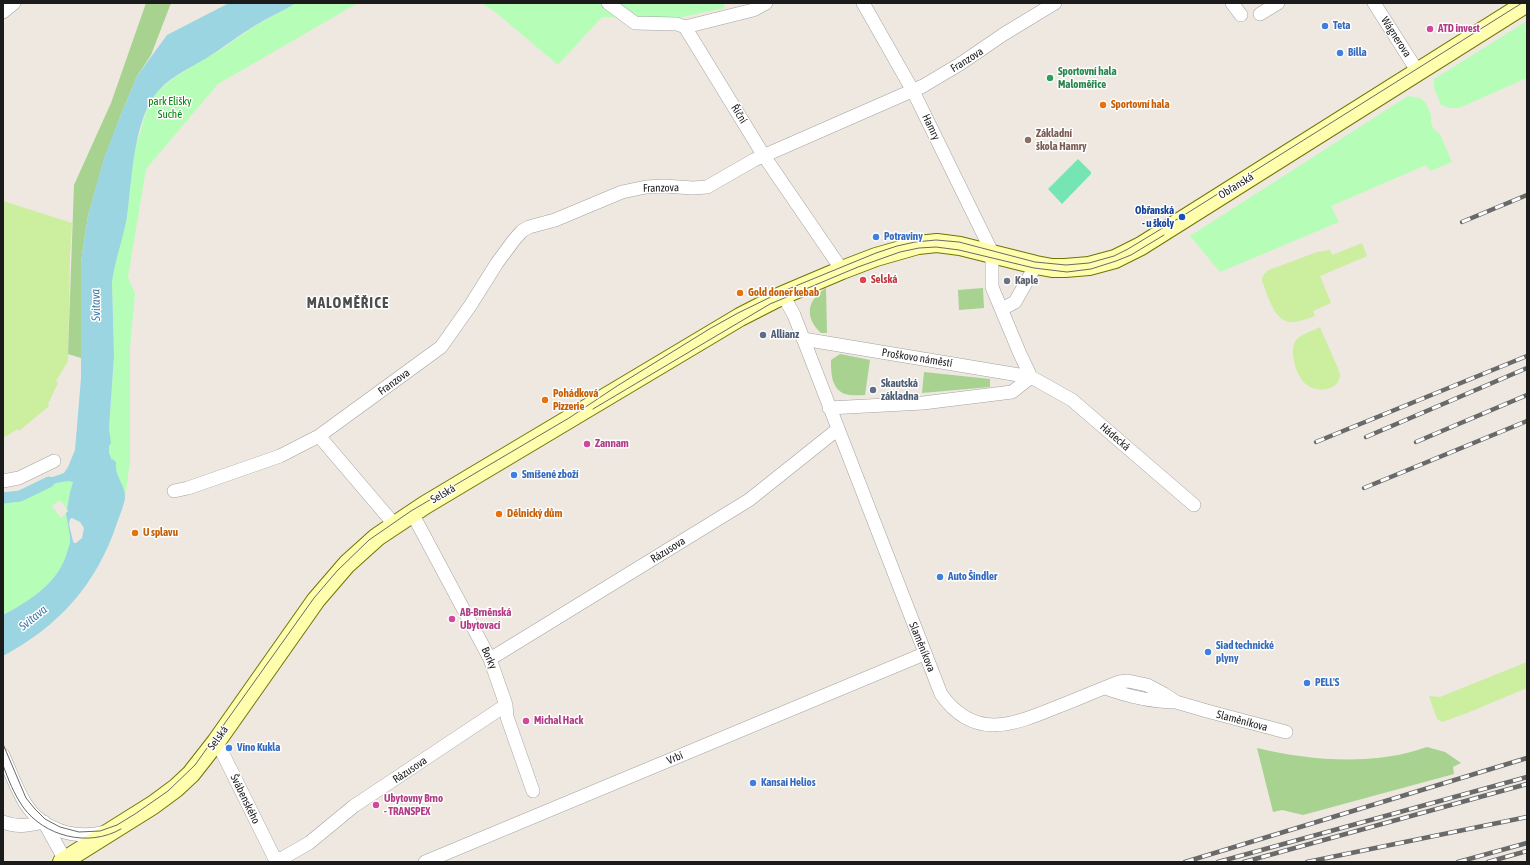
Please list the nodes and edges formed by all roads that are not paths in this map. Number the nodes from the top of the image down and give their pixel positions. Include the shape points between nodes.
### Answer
1 (14, 3) edge
2 (608, 3) edge
3 (766, 3) edge
4 (863, 3) edge
5 (1055, 3) edge
6 (1232, 3) edge
7 (1278, 3) edge
8 (1374, 3) edge
9 (1527, 3) edge
10 (3, 12) edge
11 (1260, 14) dead end
12 (1241, 16) dead end
13 (685, 27) junction
14 (1418, 72) junction
15 (913, 90) junction
16 (764, 156) junction
17 (918, 245) joint
18 (992, 254) junction
19 (1036, 265) junction
20 (842, 270) junction
21 (783, 295) junction
22 (1002, 309) junction
23 (803, 339) junction
24 (1031, 377) junction
25 (830, 408) junction
26 (838, 429) junction
27 (319, 436) junction
28 (54, 461) dead end
29 (3, 481) edge
30 (174, 491) dead end
31 (1194, 505) dead end
32 (412, 513) junction
33 (390, 519) junction
34 (924, 654) junction
35 (490, 659) junction
36 (506, 705) junction
37 (1286, 732) dead end
38 (216, 742) junction
39 (3, 755) edge
40 (533, 791) dead end
41 (3, 822) edge
42 (44, 822) junction
43 (110, 831) junction
44 (274, 857) joint
45 (63, 861) edge
46 (426, 862) edge

1 - 10 street
2 - 13 street via 636,24 677,24
3 - 13 street via 753,10
4 - 15 street, Hamry
5 - 15 street, Franzova via 960,64
6 - 12 street
7 - 11 street
8 - 14 street, Wágnerova
9 - 14 main road, Obřanská
13 - 16 street, Říční
14 - 19 main road, Obřanská via 1130,252 1089,266 1052,268
15 - 16 street, Franzova
15 - 18 street, Hamry
16 - 20 street, Říční
16 - 27 street, Franzova via 708,187 646,187 622,192 522,231 497,263 441,348
17 - 18 main road, Obřanská via 937,243
17 - 20 main road, Selská
18 - 19 main road, Obřanská
18 - 22 street via 992,286
19 - 22 street via 1015,302
20 - 21 main road, Selská
21 - 23 street
21 - 32 main road, Selská via 674,356
22 - 24 street
23 - 24 street, Proškovo náměstí
23 - 25 street
24 - 25 street via 1012,392 923,403
24 - 31 street, Hádecká via 1072,400
25 - 26 street
26 - 34 street, Slaměníkova
26 - 35 street, Rázusova via 749,500
27 - 30 street, Franzova via 280,456
27 - 33 street
28 - 29 street via 19,478
32 - 33 main road, Selská
32 - 35 street, Borky
33 - 38 main road, Selská via 330,582
34 - 37 street, Slaměníkova via 948,704 971,721 986,725 1001,726 1023,721 1105,688 1160,702 1176,702
34 - 46 street, Vrbí
35 - 36 street, Borky
36 - 40 street, Borky via 507,718
36 - 44 street, Rázusova via 354,806 309,843 281,859
38 - 43 main road, Selská via 176,788 126,823
38 - 44 street, Švábenského
39 - 42 street via 26,804
41 - 42 street via 20,826
42 - 43 street via 62,832 79,835
42 - 45 street
43 - 45 main road, Selská

